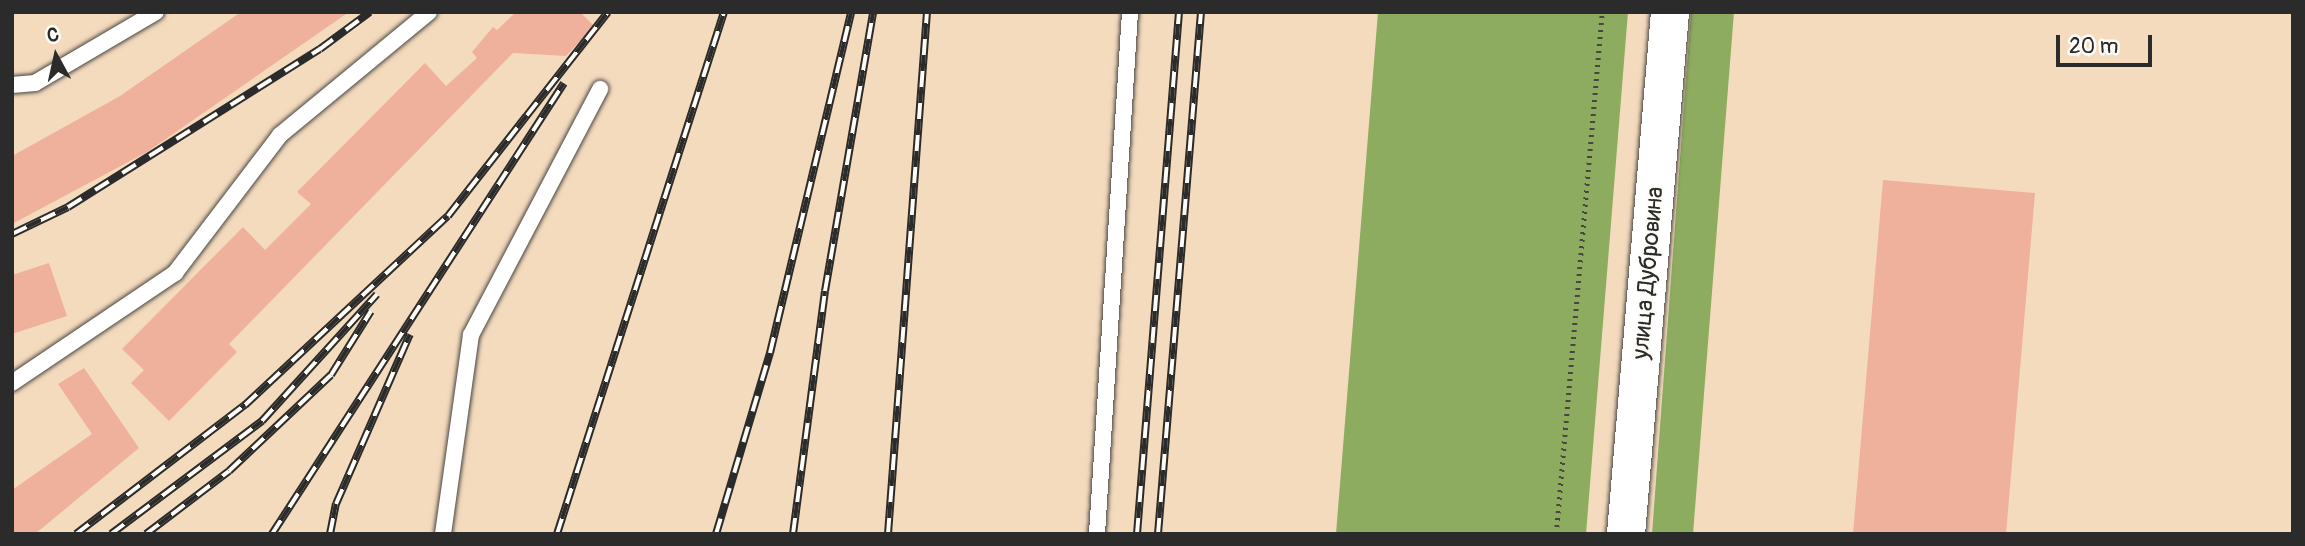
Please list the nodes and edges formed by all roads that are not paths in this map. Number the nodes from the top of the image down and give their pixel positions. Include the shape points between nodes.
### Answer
1 (156, 12) edge
2 (429, 12) edge
3 (1130, 12) edge
4 (1670, 12) edge
5 (12, 85) edge
6 (600, 89) dead end
7 (12, 383) edge
8 (443, 534) edge
9 (1097, 534) edge
10 (1626, 534) edge

1 - 5 lane via 35,83
2 - 7 lane via 280,135 175,273
3 - 9 lane
4 - 10 main road, улица Дубровина
6 - 8 lane via 471,335

